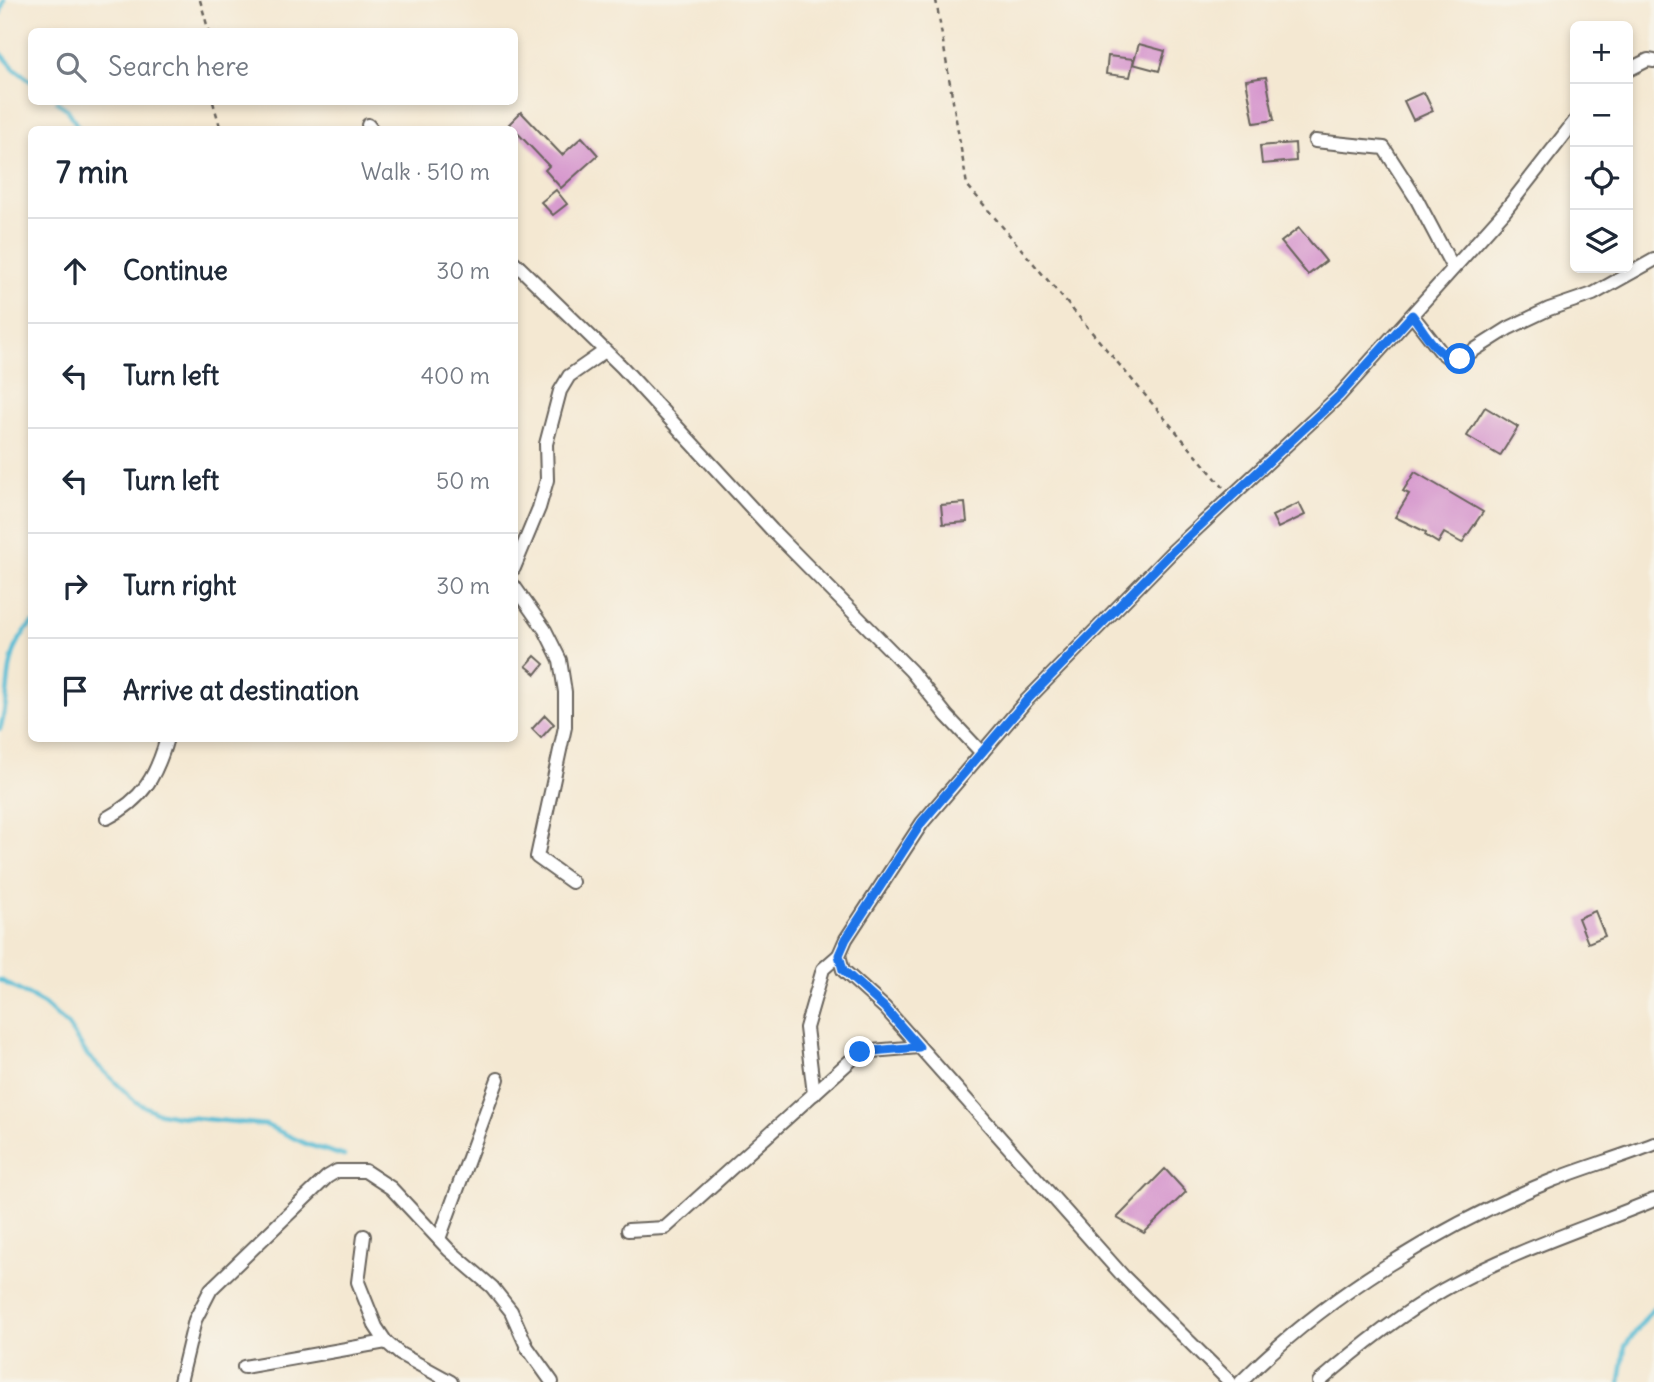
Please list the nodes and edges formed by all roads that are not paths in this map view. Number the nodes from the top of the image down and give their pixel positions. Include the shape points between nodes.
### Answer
1 (1654, 61) edge
2 (1633, 68) edge
3 (1570, 127) edge
4 (1315, 141) dead end
5 (1654, 260) edge
6 (518, 266) edge
7 (1453, 268) junction
8 (1412, 315) junction
9 (606, 351) junction
10 (518, 559) edge
11 (518, 592) edge
12 (166, 742) edge
13 (982, 752) junction
14 (107, 818) dead end
15 (572, 883) dead end
16 (839, 955) junction
17 (919, 1047) junction
18 (498, 1079) dead end
19 (814, 1094) junction
20 (1654, 1144) edge
21 (1654, 1200) edge
22 (628, 1230) dead end
23 (364, 1236) dead end
24 (439, 1239) junction
25 (386, 1342) junction
26 (244, 1367) dead end
27 (180, 1382) edge
28 (451, 1382) edge
29 (552, 1382) edge
30 (1230, 1382) edge
31 (1241, 1382) edge
32 (1319, 1382) edge

1 - 2 street
3 - 7 street
4 - 7 street via 1384,148
5 - 8 street via 1592,294 1509,328 1460,359 1441,352
6 - 9 street
7 - 8 street
8 - 13 street via 1339,396 1094,628
9 - 10 street via 569,376 560,391 546,444 547,480
9 - 13 street via 911,671
11 - 15 street via 561,660 565,727 537,857
12 - 14 street via 157,772 141,793
13 - 16 street via 922,822
16 - 17 street via 843,970
16 - 19 street via 823,969 806,1028
17 - 19 street via 860,1052
17 - 30 street via 1123,1276
18 - 24 street
19 - 22 street via 664,1228
20 - 31 street via 1542,1185 1417,1250 1360,1283
21 - 32 street via 1500,1261 1445,1289 1357,1349
23 - 25 street via 358,1282
24 - 27 street via 378,1177 365,1171 337,1171 211,1289 195,1320
24 - 29 street via 492,1287 511,1311 527,1347
25 - 26 street
25 - 28 street

